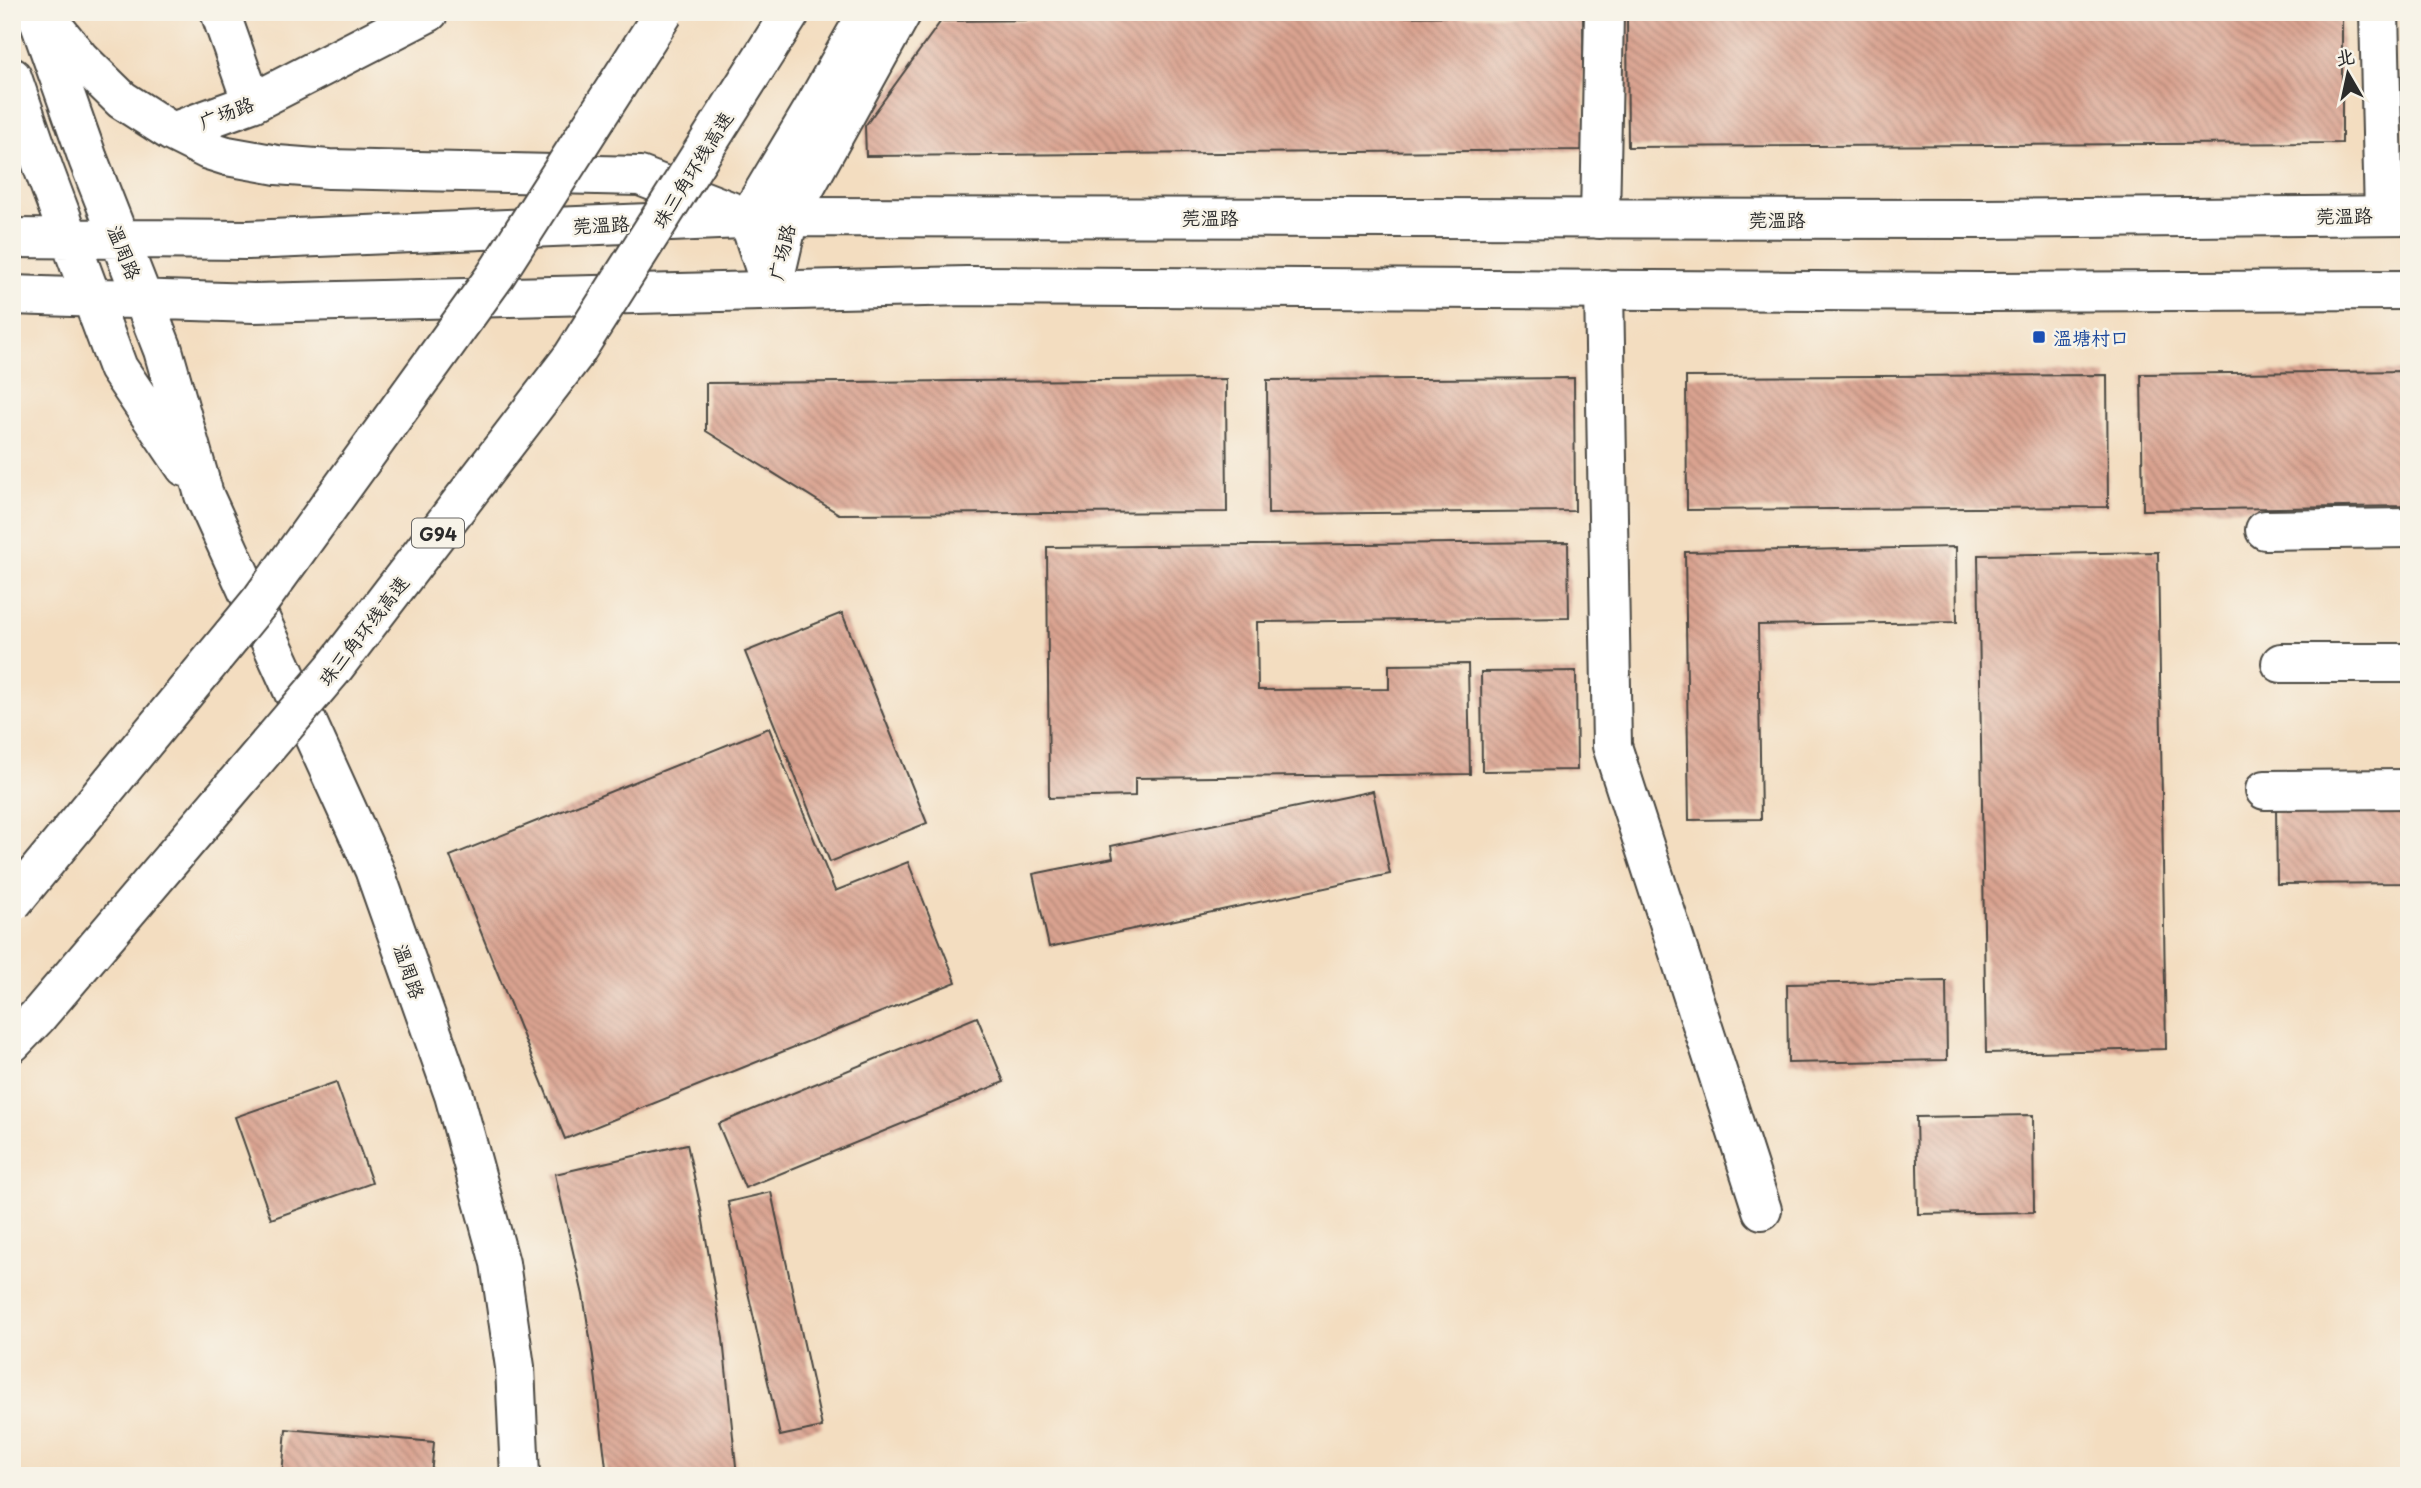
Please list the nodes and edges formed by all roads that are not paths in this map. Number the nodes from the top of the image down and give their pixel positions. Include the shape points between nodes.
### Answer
1 (37, 12) edge
2 (42, 12) edge
3 (220, 12) edge
4 (429, 12) edge
5 (664, 12) edge
6 (791, 12) edge
7 (868, 12) edge
8 (902, 12) edge
9 (1604, 12) edge
10 (2379, 12) edge
11 (12, 77) edge
12 (252, 103) junction
13 (172, 132) junction
14 (2396, 215) edge
15 (789, 217) junction
16 (748, 218) junction
17 (1600, 219) junction
18 (12, 238) edge
19 (69, 238) junction
20 (119, 239) junction
21 (1604, 289) junction
22 (772, 290) junction
23 (2409, 290) edge
24 (12, 295) edge
25 (92, 298) junction
26 (143, 299) junction
27 (204, 495) junction
28 (2409, 528) edge
29 (2264, 530) dead end
30 (2281, 663) dead end
31 (2409, 663) edge
32 (2409, 789) edge
33 (2266, 790) dead end
34 (12, 903) edge
35 (24, 1030) edge
36 (1762, 1210) dead end
37 (520, 1476) edge

1 - 20 main road, 温周路
2 - 13 main road via 79,58 122,100
3 - 12 main road
4 - 12 main road, 广场路
5 - 34 main road, bridge via 495,276 261,600
6 - 35 main road, 珠三角环线高速 / G94, bridge via 573,356 334,668
7 - 16 main road, 广场路
8 - 15 main road, 广场路
9 - 17 main road
10 - 14 main road
11 - 19 main road, 温周路
12 - 13 main road, 广场路
13 - 16 main road via 208,150 277,165 640,176
14 - 17 main road, 莞温路
15 - 16 main road, 莞温路
15 - 17 main road, 莞温路
15 - 22 main road, 广场路
16 - 20 main road, 莞温路 via 248,240
16 - 22 main road, 广场路
18 - 19 main road, 莞温路
19 - 20 main road, 莞温路
19 - 25 main road, 温周路
20 - 26 main road, 温周路
21 - 22 main road via 967,286
21 - 23 main road
21 - 36 main road via 1612,746
22 - 26 main road via 254,303
24 - 25 main road
25 - 26 main road
25 - 27 main road, 温周路 via 118,368
26 - 27 main road, 温周路 via 163,350
27 - 37 main road, 温周路 via 374,869 454,1095 500,1263 515,1367
28 - 29 main road
30 - 31 main road
32 - 33 main road

